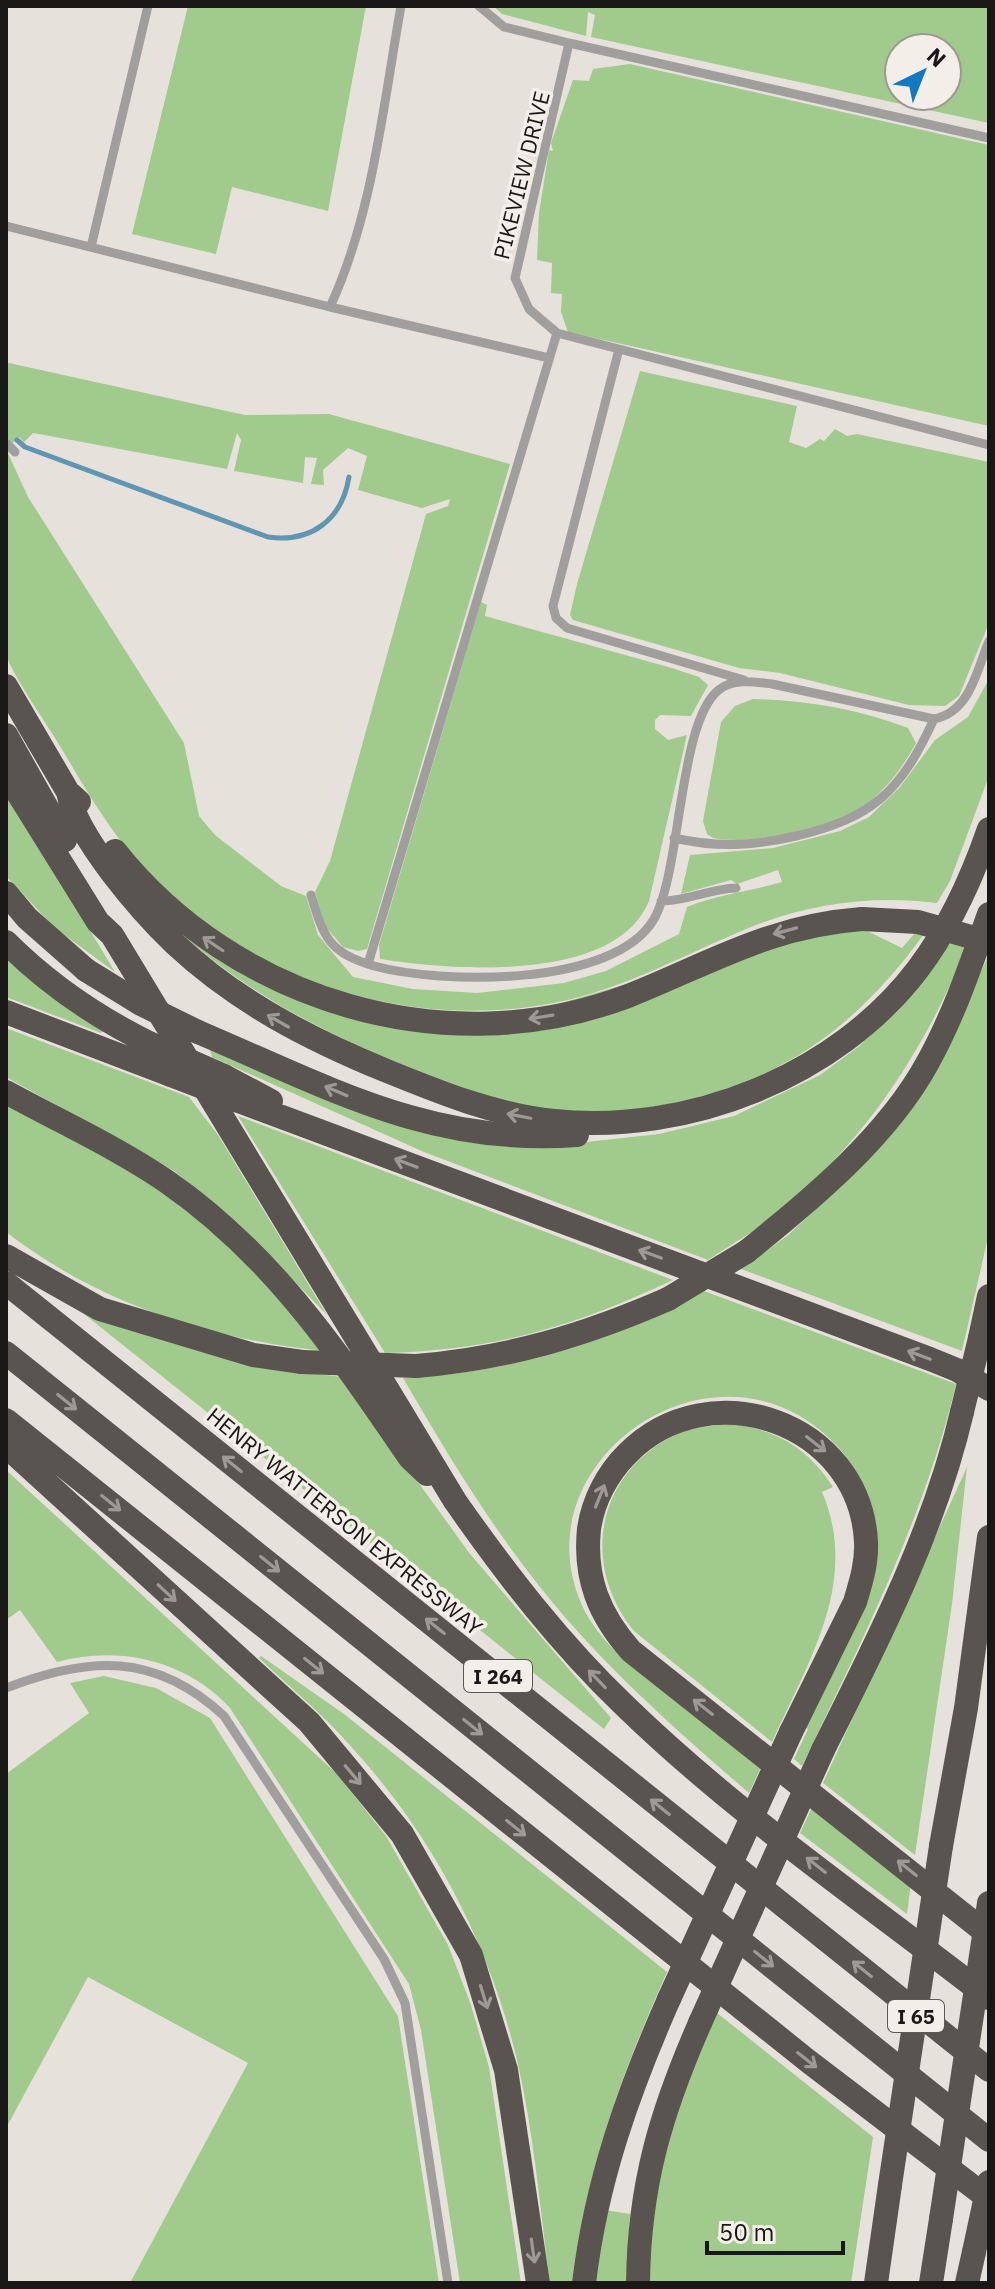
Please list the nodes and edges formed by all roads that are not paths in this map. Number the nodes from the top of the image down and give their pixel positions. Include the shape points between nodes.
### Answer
1 (148, 6) edge
2 (401, 6) edge
3 (479, 6) edge
4 (569, 43) junction
5 (989, 138) edge
6 (6, 226) edge
7 (91, 247) junction
8 (330, 307) junction
9 (557, 333) junction
10 (619, 349) junction
11 (549, 358) junction
12 (6, 443) edge
13 (989, 445) edge
14 (15, 452) dead end
15 (989, 641) edge
16 (747, 681) junction
17 (6, 686) edge
18 (934, 719) junction
19 (6, 735) edge
20 (6, 774) edge
21 (68, 792) junction
22 (989, 829) edge
23 (674, 838) junction
24 (736, 888) dead end
25 (6, 893) edge
26 (311, 895) dead end
27 (661, 901) junction
28 (989, 914) edge
29 (112, 935) junction
30 (6, 942) edge
31 (989, 942) edge
32 (368, 964) junction
33 (6, 1012) edge
34 (834, 1050) junction
35 (6, 1092) edge
36 (310, 1127) junction
37 (6, 1256) edge
38 (6, 1283) edge
39 (989, 1296) edge
40 (6, 1353) edge
41 (989, 1389) edge
42 (6, 1420) edge
43 (6, 1446) edge
44 (455, 1501) junction
45 (989, 1537) edge
46 (6, 1688) edge
47 (989, 1903) edge
48 (989, 1935) edge
49 (989, 1998) edge
50 (989, 2070) edge
51 (910, 2137) junction
52 (989, 2140) edge
53 (989, 2182) edge
54 (989, 2199) edge
55 (989, 2221) edge
56 (448, 2283) edge
57 (538, 2283) edge
58 (584, 2283) edge
59 (638, 2283) edge
60 (876, 2283) edge
61 (931, 2283) edge
62 (967, 2283) edge

1 - 7 lane
2 - 8 lane via 371,173 347,270
3 - 4 lane via 504,27
4 - 5 lane
4 - 9 lane, PIKEVIEW DRIVE via 515,278 529,309
6 - 7 lane
7 - 8 lane
8 - 11 lane
9 - 10 lane, PIKEVIEW DRIVE
9 - 11 lane
10 - 13 lane, PIKEVIEW DRIVE
10 - 16 lane via 553,606 556,618 567,628
11 - 32 lane
12 - 14 lane
15 - 18 lane via 962,706
16 - 18 lane
16 - 23 lane via 721,688 705,704
17 - 21 highway
18 - 23 lane via 895,785 861,815 755,846
19 - 29 highway via 108,917
20 - 29 highway via 98,922
31 -> 21 highway, bridge via 918,922 862,919 806,925 772,934 627,996 563,1013 481,1023 410,1019 313,995 221,949 143,883
34 -> 21 highway via 752,1091 642,1120 554,1121 451,1097 280,1022 192,960 133,901 71,806
22 - 34 highway via 965,889 918,970
23 - 27 lane
24 - 27 lane via 687,901
34 -> 25 highway, bridge via 804,1076 726,1112 644,1130 532,1138 460,1131 382,1111 141,1004 86,970
26 - 32 lane via 331,945
27 - 32 lane via 654,920 638,937 612,954 575,966 519,977 462,979
28 - 37 highway, bridge via 927,1064 863,1147 813,1199 746,1252 668,1299 600,1328 495,1357 416,1366 302,1362 241,1352 100,1309
29 - 44 highway
30 - 36 highway, bridge via 82,1006 151,1044 255,1090
33 - 36 highway, bridge
35 - 44 highway via 157,1176 245,1246 313,1319 410,1458
41 -> 36 highway via 930,1359
50 -> 38 highway, HENRY WATTERSON EXPRESSWAY / I 264
39 - 59 highway, bridge via 949,1466 917,1554 670,2092 653,2146 639,2233
40 -> 52 highway, I 264
42 -> 51 highway
43 -> 57 highway via 309,1722 402,1834 471,1955 506,2070
49 -> 44 highway via 722,1792 647,1727 555,1632
45 - 60 highway, I 65, bridge
46 - 56 lane via 71,1667 121,1664 170,1678 224,1716 398,1986
47 - 61 highway, I 65, bridge
48 -> 58 highway, bridge via 631,1651 607,1621 588,1567 590,1522 610,1474 634,1446 686,1416 715,1411 746,1412 788,1424 827,1453 847,1479 866,1543 855,1602 791,1732 669,1999 617,2127 596,2202
51 - 54 highway
51 - 55 highway via 941,2178
53 - 62 highway, bridge

